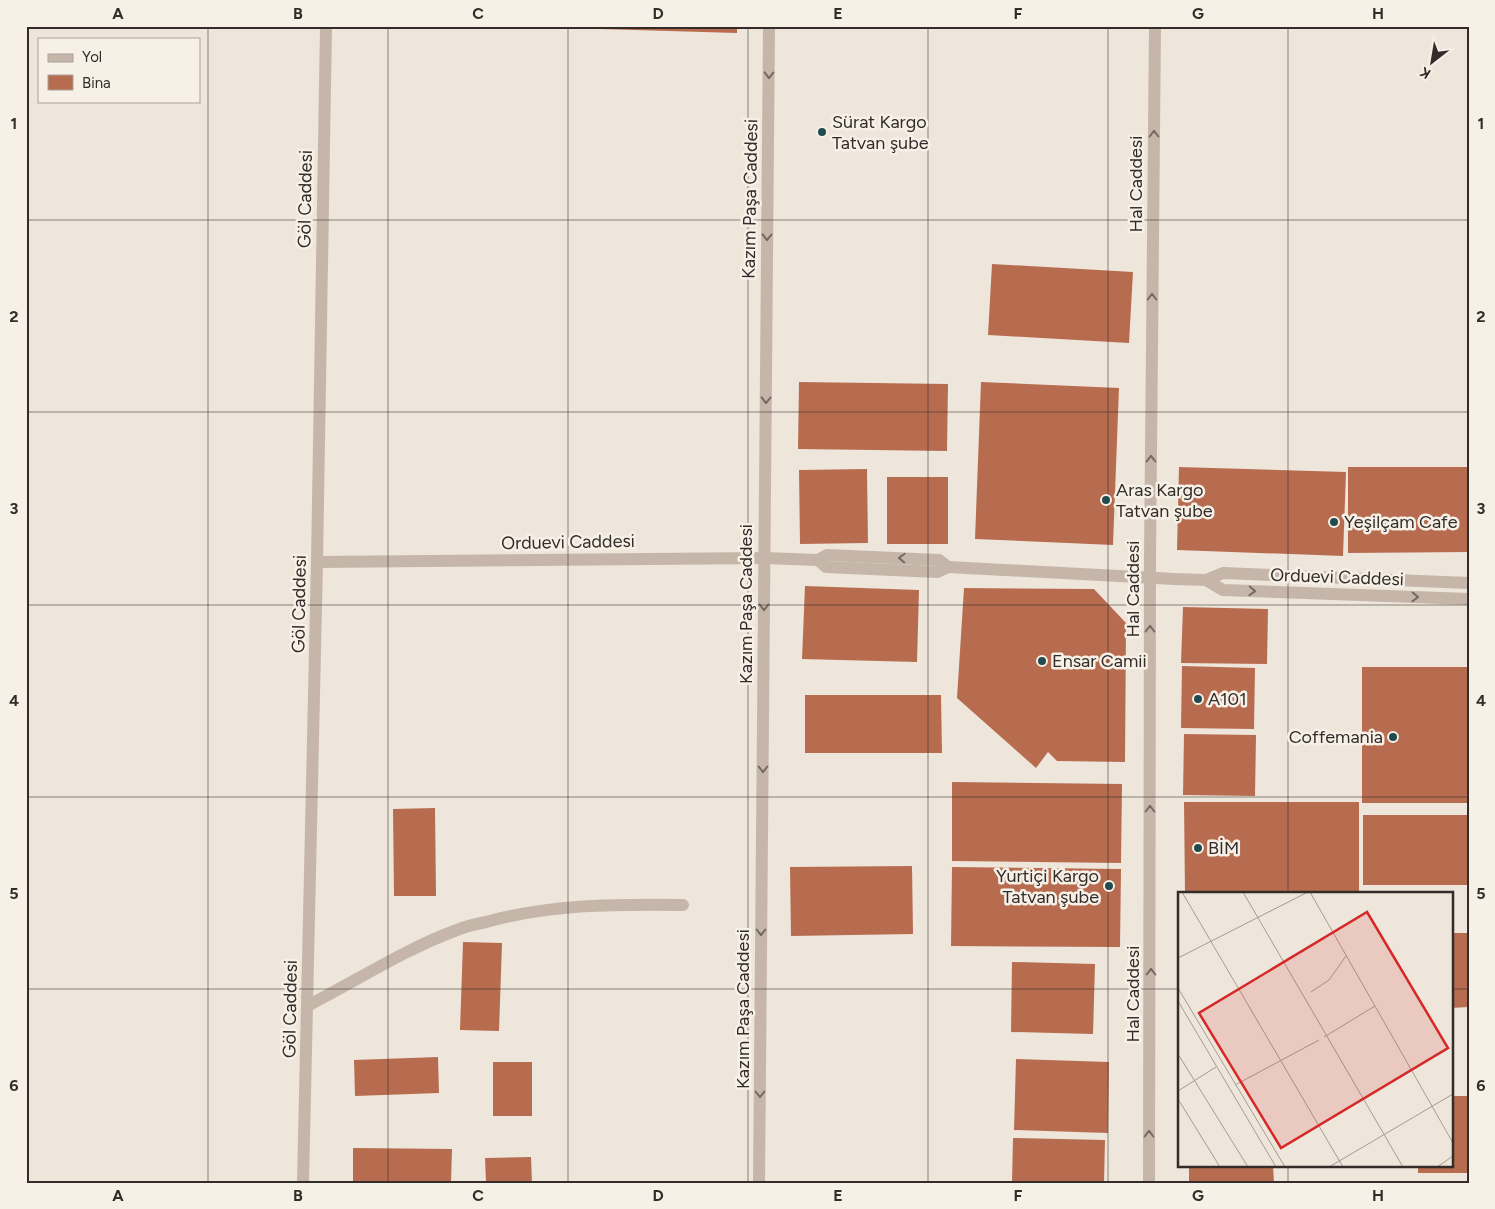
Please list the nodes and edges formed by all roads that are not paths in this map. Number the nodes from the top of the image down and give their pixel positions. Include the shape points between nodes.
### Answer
1 (326, 26) edge
2 (769, 26) edge
3 (1155, 26) edge
4 (764, 558) junction
5 (317, 562) junction
6 (1151, 578) junction
7 (1206, 580) junction
8 (1469, 583) edge
9 (1469, 599) edge
10 (683, 905) dead end
11 (307, 1006) junction
12 (304, 1183) edge
13 (759, 1183) edge
14 (1149, 1183) edge

1 - 5 street, Göl Caddesi
2 -> 4 street, Kazım Paşa Caddesi
6 -> 3 street, Hal Caddesi
4 - 5 street, Orduevi Caddesi
4 - 6 street, Orduevi Caddesi via 818,560 826,567 936,572 948,567
4 -> 13 street, Kazım Paşa Caddesi
5 - 11 street, Göl Caddesi
6 - 7 street, Orduevi Caddesi
14 -> 6 street, Hal Caddesi
7 - 8 street, Orduevi Caddesi via 1223,573
7 -> 9 street, Orduevi Caddesi via 1223,590
10 - 11 street via 614,904 512,914 457,930 397,957
11 - 12 street, Göl Caddesi

